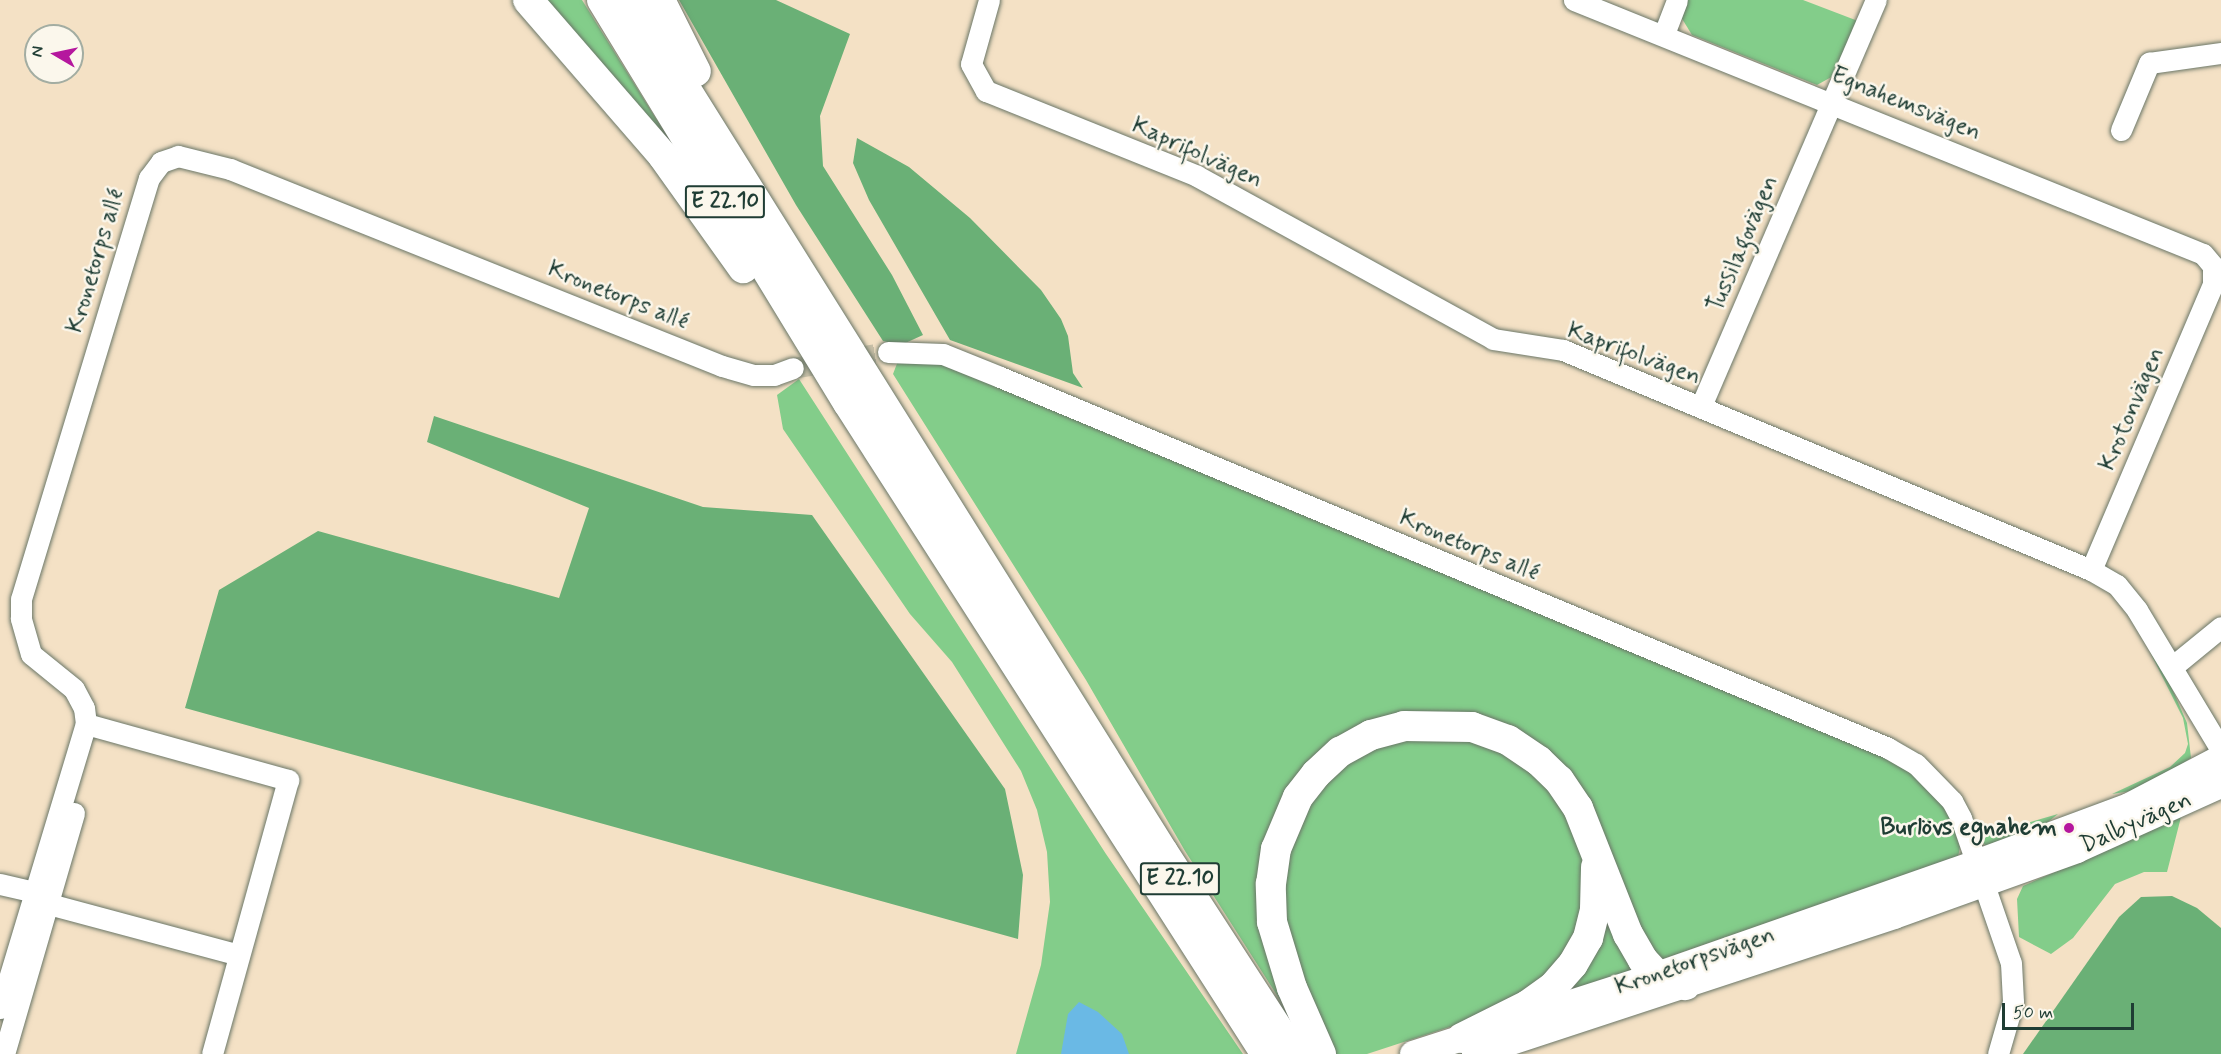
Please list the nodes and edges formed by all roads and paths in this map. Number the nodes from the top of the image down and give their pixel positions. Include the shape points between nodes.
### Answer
1 (528, 0) edge
2 (602, 0) edge
3 (630, 0) edge
4 (660, 0) edge
5 (989, 0) edge
6 (1574, 0) edge
7 (1677, 0) edge
8 (1876, 0) edge
9 (1664, 34) junction
10 (2221, 53) edge
11 (1832, 101) junction
12 (2121, 130) dead end
13 (2213, 266) joint
14 (832, 319) junction
15 (888, 352) tunnel mouth
16 (794, 368) tunnel mouth
17 (848, 403) junction
18 (1701, 406) junction
19 (2091, 570) junction
20 (2221, 627) edge
21 (2172, 667) junction
22 (92, 725) junction
23 (2221, 750) edge
24 (2221, 758) edge
25 (2221, 784) edge
26 (1592, 844) junction
27 (1979, 873) junction
28 (0, 884) edge
29 (38, 898) junction
30 (239, 955) junction
31 (1671, 980) junction
32 (0, 1008) edge
33 (1468, 1046) edge
34 (4, 1054) edge
35 (212, 1054) edge
36 (1266, 1054) edge
37 (1294, 1054) edge
38 (1321, 1054) edge
39 (1413, 1054) edge
40 (1998, 1054) edge

1 - 17 highway via 663,156 800,348
2 - 17 highway, E 22.10
3 - 14 highway, E 22.10
4 - 14 highway via 712,103 775,204
5 - 18 street, Kaprifolvägen via 971,64 986,92 1197,176 1493,339 1563,350
6 - 9 street, Egnahemsvägen
7 - 9 street
8 - 11 street, Tussilagovägen
9 - 11 street, Egnahemsvägen
10 - 12 street via 2149,63
11 - 13 street, Egnahemsvägen via 2186,244
11 - 18 street, Tussilagovägen
13 - 19 street, Krotonvägen via 2213,284
14 - 37 highway, E 22.10 via 1163,852
15 - 27 street, Kronetorps allé via 912,350 952,357 1888,748 1916,764 1952,801
16 - 22 street, Kronetorps allé via 774,375 754,375 722,366 230,169 178,156 160,162 148,178 21,599 21,618 31,654 74,689
17 - 36 highway, E 22.10
18 - 19 street, Kaprifolvägen
19 - 21 street, Kaprifolvägen via 2117,585
20 - 21 street
21 - 23 street, Kaprifolvägen
22 - 29 street
22 - 30 street via 288,780
24 - 27 main road, Dalbyvägen via 2129,806
25 - 27 main road, Dalbyvägen via 2118,833
26 - 31 highway via 1628,934 1643,960
26 - 33 highway via 1598,882 1595,909 1588,938 1573,964 1553,987
26 - 38 highway via 1578,808 1559,780 1508,740 1472,727 1404,726 1371,735 1340,752 1298,797 1276,849 1271,884 1272,922 1280,956
27 - 31 main road, Kronetorpsvägen
27 - 40 street via 2013,976 2013,1002
28 - 29 street
29 - 30 street
29 - 32 street
29 - 34 street
30 - 35 street
31 - 33 main road, Kronetorpsvägen
33 - 39 main road, Kronetorpsvägen

